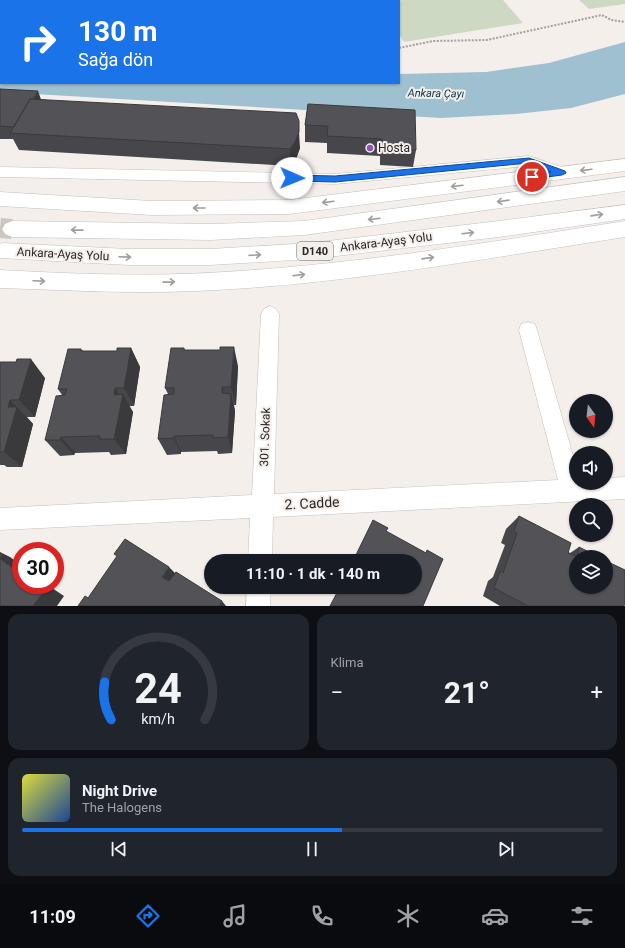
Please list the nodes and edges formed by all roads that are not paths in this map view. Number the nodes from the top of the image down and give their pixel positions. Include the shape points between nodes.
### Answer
1 (625, 165) edge
2 (0, 172) edge
3 (562, 173) junction
4 (625, 184) edge
5 (0, 199) edge
6 (36, 202) junction
7 (0, 209) tunnel mouth
8 (625, 212) edge
9 (12, 229) tunnel mouth
10 (625, 230) edge
11 (2, 250) tunnel mouth
12 (0, 279) edge
13 (270, 314) dead end
14 (528, 330) dead end
15 (569, 479) edge
16 (613, 488) edge
17 (625, 488) edge
18 (572, 490) edge
19 (262, 506) junction
20 (0, 519) edge
21 (260, 554) edge
22 (259, 594) edge
23 (258, 606) edge

1 -> 3 highway
2 - 3 street via 335,179 529,161
3 -> 6 highway via 289,207 152,208
4 -> 9 highway, Ankara-Ayaş Yolu / D140 via 304,228 211,232
5 - 6 highway
6 - 7 highway
11 -> 8 highway, Ankara-Ayaş Yolu / D140 via 129,257 210,257 311,251
12 -> 10 highway via 113,283 222,282 339,272
13 - 19 street, 301. Sokak via 275,360
14 - 15 street
16 - 17 street, 2. Cadde
18 - 19 street, 2. Cadde
19 - 20 street, 2. Cadde
19 - 21 street, 301. Sokak
22 - 23 street

